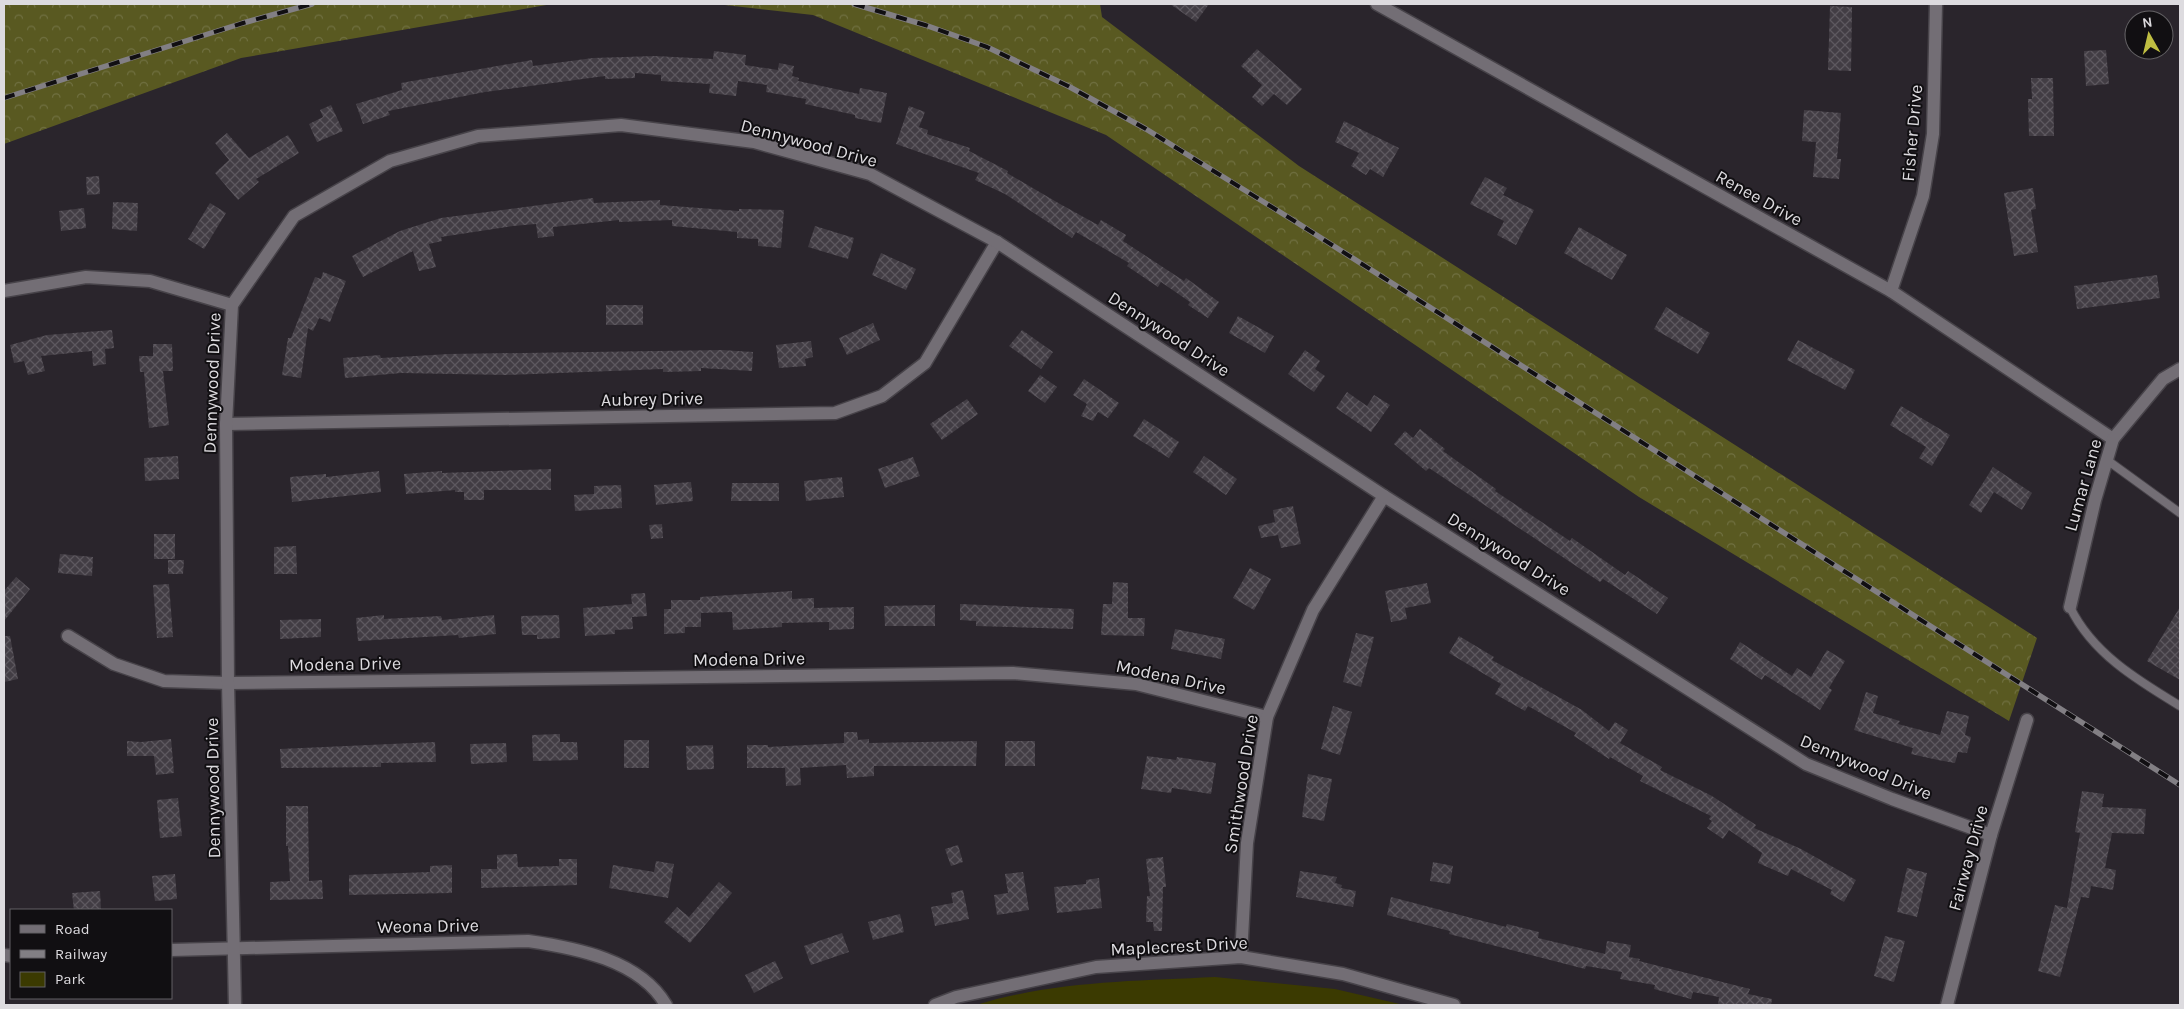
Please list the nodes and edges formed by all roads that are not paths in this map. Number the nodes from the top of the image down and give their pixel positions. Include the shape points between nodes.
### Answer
1 (1377, 4) edge
2 (1936, 4) edge
3 (997, 242) junction
4 (4, 291) edge
5 (1891, 291) junction
6 (232, 305) junction
7 (2180, 369) edge
8 (226, 424) junction
9 (2113, 439) junction
10 (2107, 460) junction
11 (1384, 496) junction
12 (2180, 512) edge
13 (2070, 606) joint
14 (68, 636) dead end
15 (228, 683) junction
16 (2180, 706) edge
17 (1267, 717) junction
18 (2027, 720) dead end
19 (1991, 836) junction
20 (234, 947) junction
21 (172, 950) edge
22 (1241, 957) junction
23 (235, 1005) edge
24 (666, 1005) edge
25 (935, 1005) edge
26 (1454, 1005) edge
27 (1948, 1005) edge

1 - 5 street, Renee Drive
2 - 5 street, Fisher Drive via 1930,158 1923,196
3 - 6 street, Dennywood Drive via 870,174 754,142 621,125 478,136 390,161 294,216
3 - 8 street, Aubrey Drive via 925,362 882,396 834,413
3 - 11 street, Dennywood Drive
4 - 6 street via 95,278 150,281
5 - 9 street, Renee Drive
6 - 8 street, Dennywood Drive
7 - 9 street, Lumar Lane via 2163,379
8 - 15 street, Dennywood Drive
9 - 10 street, Lumar Lane
10 - 12 lane
10 - 13 street, Lumar Lane via 2094,500
11 - 17 street, Smithwood Drive via 1313,610
11 - 19 street, Dennywood Drive via 1806,764
13 - 16 lane via 2089,637 2122,669
14 - 15 street, Modena Drive via 114,664 164,681
15 - 17 street, Modena Drive via 1013,673 1136,684
15 - 20 street, Dennywood Drive
17 - 22 street, Smithwood Drive via 1247,843
18 - 19 street, Fairway Drive
19 - 27 street, Fairway Drive
20 - 21 street, Weona Drive
20 - 23 street, Dennywood Drive
20 - 24 street, Weona Drive via 538,942 575,948 628,968
22 - 25 street, Maplecrest Drive via 1096,967 956,997
22 - 26 street, Maplecrest Drive via 1343,974

